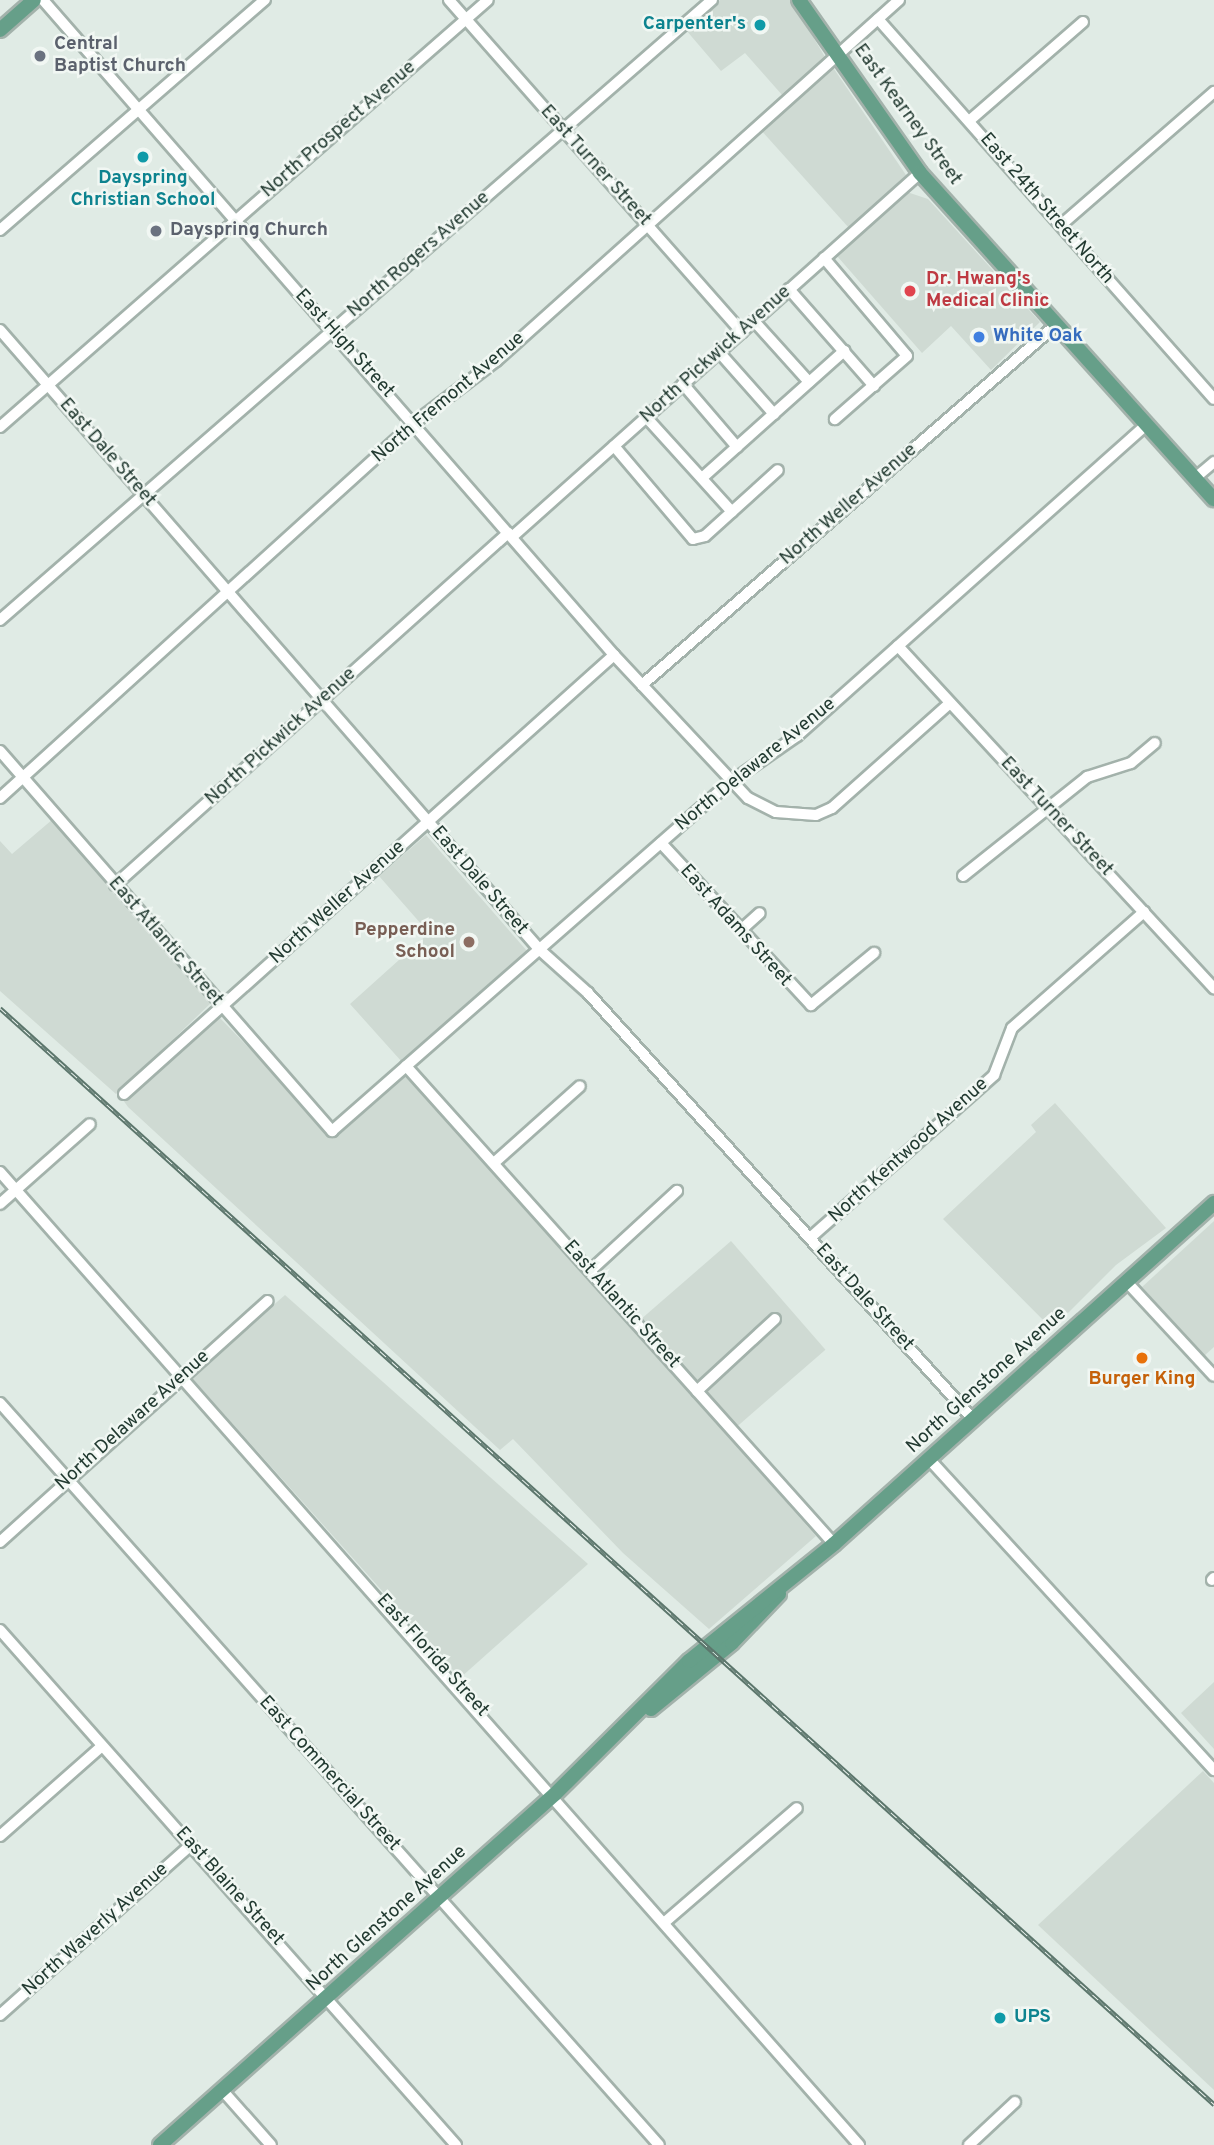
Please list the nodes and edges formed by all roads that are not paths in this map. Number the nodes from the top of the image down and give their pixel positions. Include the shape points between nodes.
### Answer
1 (34, 0) edge
2 (43, 0) edge
3 (265, 0) edge
4 (449, 0) edge
5 (488, 0) edge
6 (712, 0) edge
7 (799, 0) edge
8 (899, 0) edge
9 (466, 19) junction
10 (878, 19) junction
11 (1083, 22) dead end
12 (0, 30) edge
13 (838, 54) junction
14 (1214, 92) edge
15 (139, 108) junction
16 (969, 121) junction
17 (562, 130) junction
18 (920, 173) junction
19 (236, 221) junction
20 (648, 224) junction
21 (1061, 225) junction
22 (0, 230) edge
23 (824, 258) junction
24 (789, 289) junction
25 (754, 321) junction
26 (1056, 325) junction
27 (0, 330) edge
28 (332, 331) junction
29 (742, 332) junction
30 (844, 351) junction
31 (719, 352) junction
32 (809, 382) junction
33 (683, 384) junction
34 (48, 385) junction
35 (874, 386) junction
36 (1214, 399) edge
37 (774, 414) junction
38 (646, 416) junction
39 (835, 419) dead end
40 (414, 423) junction
41 (1146, 425) junction
42 (0, 427) edge
43 (614, 446) junction
44 (737, 447) junction
45 (1214, 462) edge
46 (778, 470) dead end
47 (702, 478) junction
48 (1195, 478) junction
49 (144, 495) junction
50 (1214, 499) edge
51 (732, 512) junction
52 (510, 535) junction
53 (228, 591) junction
54 (0, 620) edge
55 (898, 646) junction
56 (614, 655) junction
57 (642, 685) junction
58 (323, 700) junction
59 (950, 703) junction
60 (1155, 743) dead end
61 (0, 751) edge
62 (22, 777) junction
63 (729, 783) junction
64 (0, 798) edge
65 (1047, 807) junction
66 (427, 822) junction
67 (661, 843) junction
68 (963, 876) dead end
69 (115, 885) junction
70 (1144, 912) junction
71 (761, 913) dead end
72 (741, 930) junction
73 (539, 949) junction
74 (874, 953) dead end
75 (1214, 988) edge
76 (223, 1008) junction
77 (406, 1066) junction
78 (580, 1086) dead end
79 (124, 1094) dead end
80 (90, 1124) dead end
81 (332, 1131) joint
82 (494, 1163) junction
83 (0, 1172) edge
84 (16, 1189) junction
85 (677, 1191) dead end
86 (1214, 1203) edge
87 (0, 1204) edge
88 (810, 1238) junction
89 (590, 1270) junction
90 (1126, 1281) junction
91 (268, 1301) dead end
92 (775, 1319) dead end
93 (183, 1376) junction
94 (1214, 1376) edge
95 (697, 1391) junction
96 (0, 1403) edge
97 (973, 1419) junction
98 (929, 1459) junction
99 (68, 1480) junction
100 (0, 1542) edge
101 (834, 1544) junction
102 (0, 1630) edge
103 (102, 1746) junction
104 (1214, 1770) edge
105 (555, 1794) junction
106 (797, 1808) dead end
107 (0, 1836) edge
108 (191, 1845) junction
109 (440, 1899) junction
110 (664, 1922) junction
111 (328, 1997) junction
112 (0, 2015) edge
113 (223, 2091) junction
114 (1015, 2102) dead end
115 (160, 2145) edge
116 (271, 2145) edge
117 (456, 2145) edge
118 (659, 2145) edge
119 (859, 2145) edge
120 (969, 2145) edge

1 - 12 main road
2 - 15 street, East High Street
3 - 15 street
4 - 9 street, East Turner Street
5 - 9 street, North Prospect Avenue
6 - 17 street, North Rogers Avenue
7 - 13 main road, East Kearney Street
8 - 10 street, North Fremont Avenue
9 - 17 street, East Turner Street
9 - 19 street, North Prospect Avenue
10 - 13 street, North Fremont Avenue
10 - 16 street, East 24th Street North
11 - 16 street
13 - 18 main road, East Kearney Street
13 - 20 street, North Fremont Avenue
14 - 21 street
15 - 19 street, East High Street
15 - 22 street
16 - 21 street, East 24th Street North
17 - 20 street, East Turner Street
17 - 28 street, North Rogers Avenue
18 - 23 street, North Pickwick Avenue
18 - 26 main road, East Kearney Street
19 - 28 street, East High Street
19 - 34 street, North Prospect Avenue
20 - 29 street, East Turner Street
20 - 40 street, North Fremont Avenue via 496,360
21 - 36 street, East 24th Street North
23 - 24 street, North Pickwick Avenue
23 - 35 street via 906,352
24 - 25 street, North Pickwick Avenue
24 - 30 street
25 - 29 street, North Pickwick Avenue
25 - 32 street
26 - 41 main road, East Kearney Street
26 - 57 street, North Weller Avenue
27 - 34 street, East Dale Street
28 - 40 street, East High Street
28 - 49 street, North Rogers Avenue
29 - 31 street, North Pickwick Avenue
30 - 32 street
30 - 35 street
31 - 33 street, North Pickwick Avenue
31 - 37 street
32 - 37 street
33 - 38 street, North Pickwick Avenue
33 - 44 street
34 - 42 street, North Prospect Avenue
34 - 49 street, East Dale Street
35 - 39 street
37 - 44 street
38 - 43 street, North Pickwick Avenue
38 - 47 street
40 - 52 street, East High Street
40 - 53 street, North Fremont Avenue
41 - 48 main road, East Kearney Street
41 - 55 street, North Delaware Avenue
43 - 51 street via 693,539
43 - 52 street, North Pickwick Avenue
44 - 47 street
45 - 48 street
46 - 51 street
47 - 51 street
48 - 50 main road, East Kearney Street
49 - 53 street, East Dale Street
49 - 54 street, North Rogers Avenue
52 - 56 street, East High Street
52 - 58 street, North Pickwick Avenue
53 - 58 street, East Dale Street
53 - 62 street, North Fremont Avenue
55 - 59 street, East Turner Street
55 - 63 street, North Delaware Avenue via 797,736
56 - 57 street, East High Street
56 - 66 street, North Weller Avenue
57 - 63 street, East High Street
58 - 66 street, East Dale Street
58 - 69 street, North Pickwick Avenue
59 - 63 street, East High Street via 852,792 816,815 776,812
59 - 65 street, East Turner Street
60 - 65 street via 1138,760 1092,774
61 - 62 street, East Atlantic Street
62 - 64 street, North Fremont Avenue
62 - 69 street, East Atlantic Street
63 - 67 street, North Delaware Avenue
65 - 68 street
65 - 70 street, East Turner Street
66 - 73 street, East Dale Street
66 - 76 street, North Weller Avenue
67 - 72 street, East Adams Street
67 - 73 street, North Delaware Avenue
69 - 76 street, East Atlantic Street
70 - 75 street, East Turner Street
70 - 88 street, North Kentwood Avenue via 1013,1028 994,1075
71 - 72 street
72 - 74 street, East Adams Street via 811,1010
73 - 77 street, North Delaware Avenue
73 - 88 street, East Dale Street via 588,993
76 - 79 street, North Weller Avenue
76 - 81 street, East Atlantic Street
77 - 81 street, North Delaware Avenue
77 - 82 street, East Atlantic Street
78 - 82 street
80 - 84 street
82 - 89 street, East Atlantic Street
83 - 84 street, East Florida Street
84 - 87 street
84 - 93 street, East Florida Street
85 - 89 street
86 - 90 main road, North Glenstone Avenue
88 - 97 street, East Dale Street
89 - 95 street, East Atlantic Street
90 - 94 street
90 - 97 main road, North Glenstone Avenue
91 - 93 street, North Delaware Avenue
92 - 95 street
93 - 99 street, North Delaware Avenue
93 - 105 street, East Florida Street
95 - 101 street, East Atlantic Street
96 - 99 street, East Commercial Street
97 - 98 main road, North Glenstone Avenue
98 - 101 main road, North Glenstone Avenue
98 - 104 street
99 - 100 street, North Delaware Avenue
99 - 109 street, East Commercial Street
101 - 105 main road, North Glenstone Avenue via 785,1586 732,1643 636,1719
102 - 103 street, East Blaine Street
103 - 107 street
103 - 108 street, East Blaine Street
105 - 109 main road, North Glenstone Avenue
105 - 110 street, East Florida Street
106 - 110 street
108 - 111 street, East Blaine Street
108 - 112 street, North Waverly Avenue
109 - 111 main road, North Glenstone Avenue
109 - 118 street, East Commercial Street
110 - 119 street, East Florida Street
111 - 113 main road, North Glenstone Avenue
111 - 117 street, East Blaine Street
113 - 115 main road, North Glenstone Avenue
113 - 116 street
114 - 120 street

